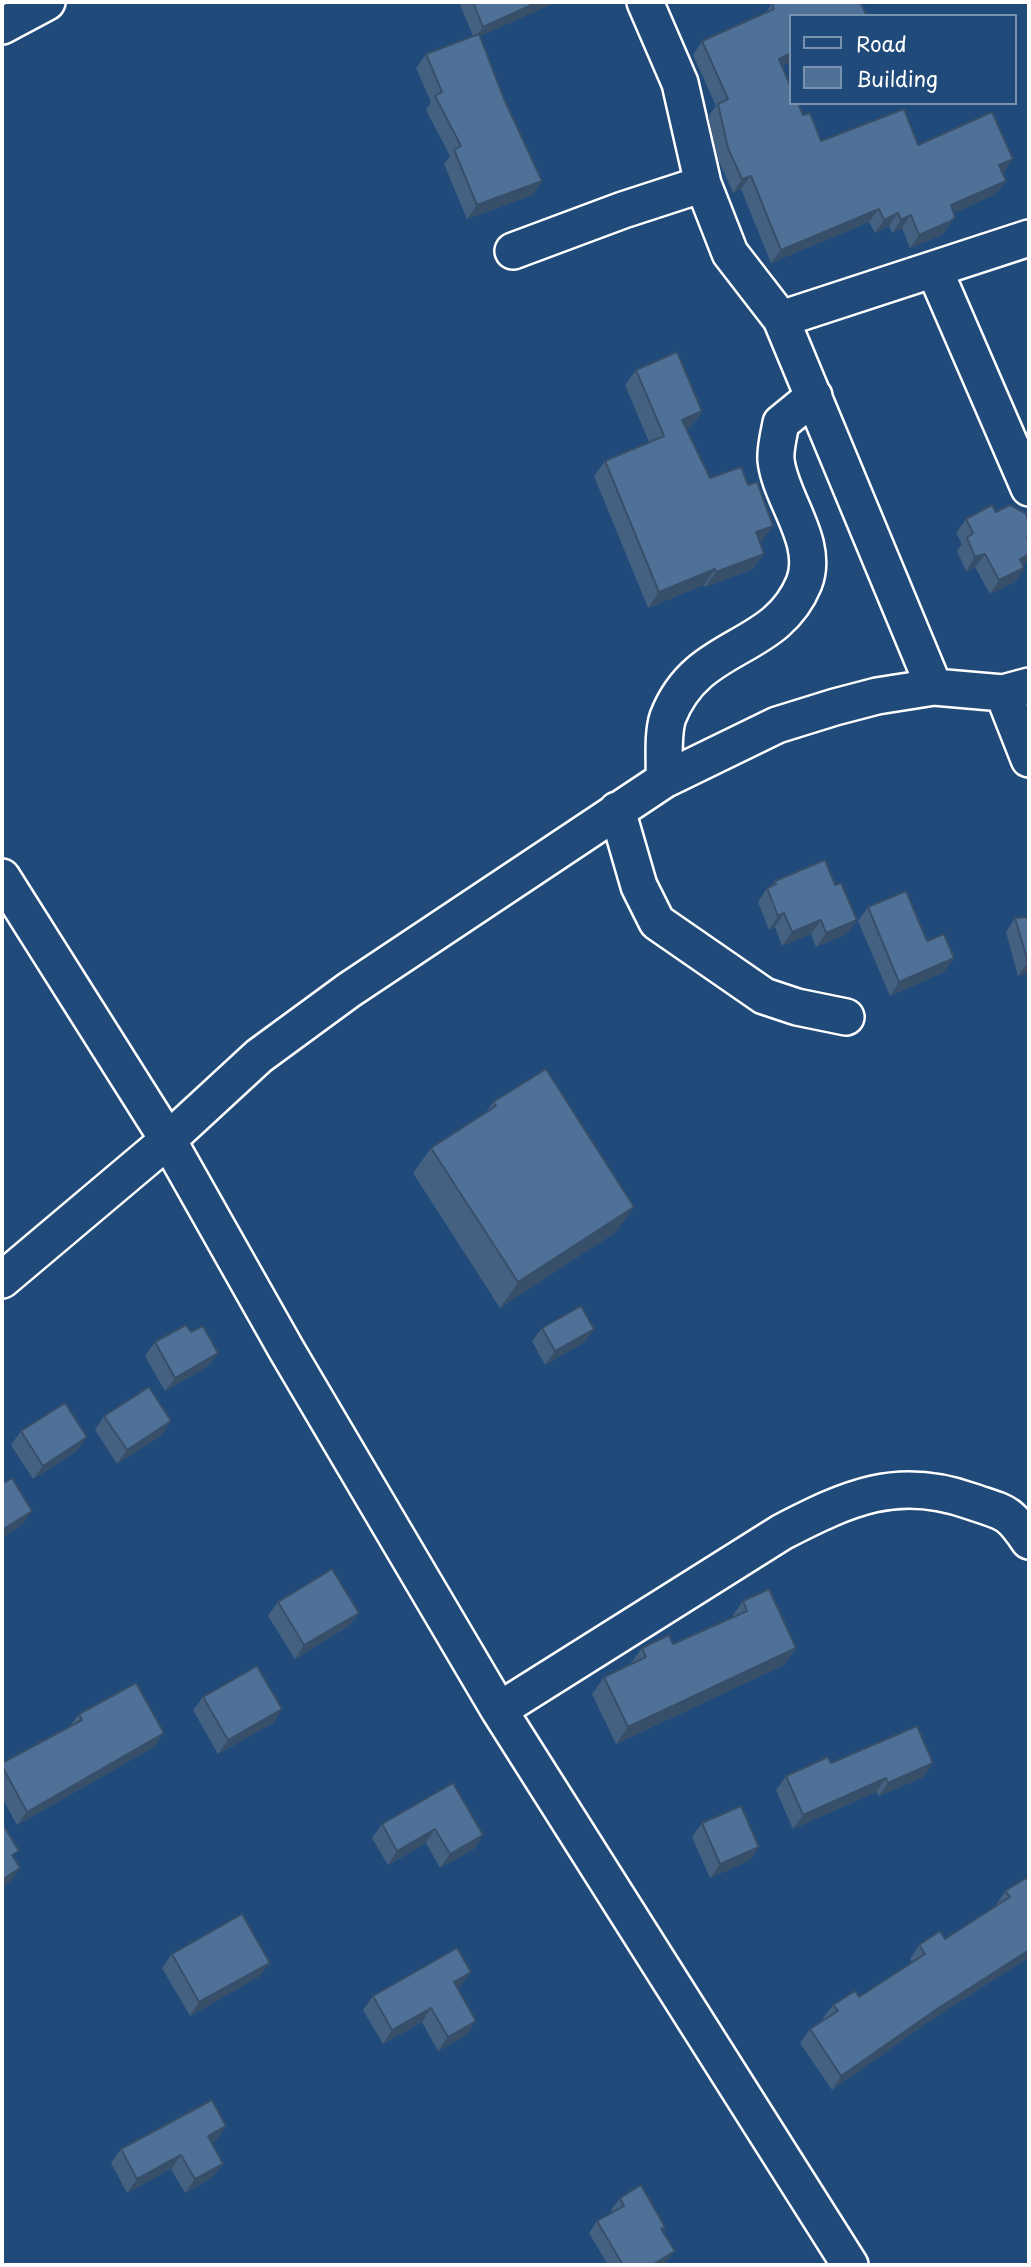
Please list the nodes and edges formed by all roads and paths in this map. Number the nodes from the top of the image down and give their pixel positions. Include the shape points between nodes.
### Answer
1 (47, 2) edge
2 (645, 2) edge
3 (2, 26) edge
4 (703, 184) junction
5 (1029, 238) edge
6 (513, 251) dead end
7 (934, 269) junction
8 (781, 319) junction
9 (814, 396) junction
10 (1029, 488) edge
11 (934, 687) junction
12 (1016, 689) edge
13 (1029, 759) edge
14 (664, 780) junction
15 (617, 810) junction
16 (2, 877) edge
17 (846, 1017) dead end
18 (168, 1140) junction
19 (2, 1280) edge
20 (1029, 1541) edge
21 (499, 1710) junction
22 (850, 2265) edge

1 - 3 street
2 - 4 street via 680,83
4 - 6 street
4 - 8 street via 730,253
5 - 7 street
7 - 8 street
7 - 10 street
8 - 9 street
9 - 11 street
9 - 14 street via 781,423 776,460 805,547 805,580 788,612 761,635 718,656 692,676 668,718
11 - 12 street
11 - 14 street via 877,696 777,725
12 - 13 street
14 - 15 street
15 - 17 street via 639,887 657,922 764,996
15 - 18 street via 259,1056
16 - 18 street
18 - 19 street
18 - 21 street
20 - 21 street via 1013,1516 937,1489 886,1490 828,1508 782,1532
21 - 22 street

